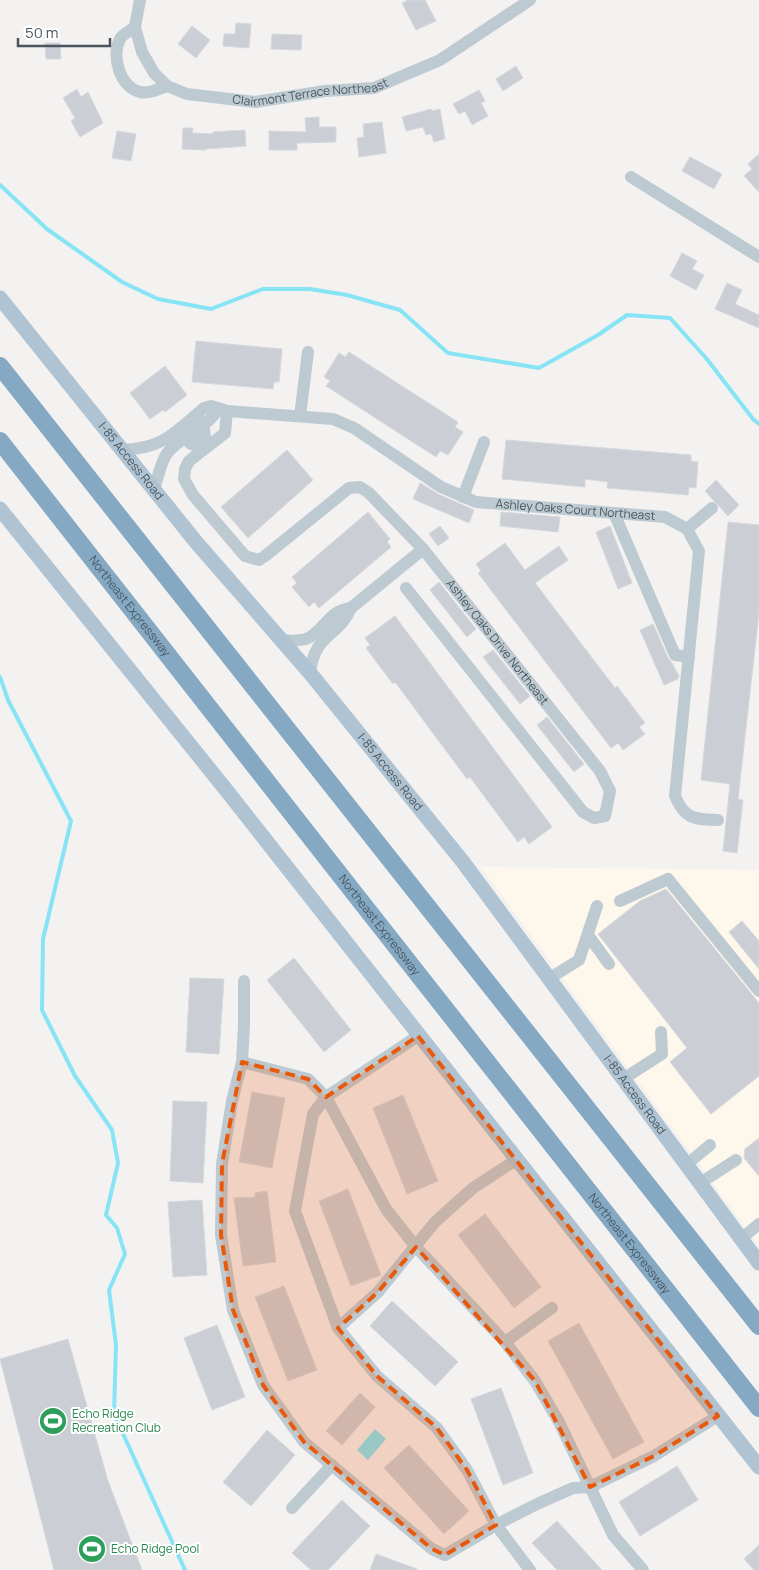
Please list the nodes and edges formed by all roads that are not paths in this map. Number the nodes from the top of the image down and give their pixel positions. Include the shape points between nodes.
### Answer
1 (140, 0) edge
2 (530, 0) edge
3 (135, 27) junction
4 (167, 86) junction
5 (631, 176) dead end
6 (759, 242) edge
7 (756, 255) edge
8 (0, 298) edge
9 (308, 352) dead end
10 (0, 366) edge
11 (223, 409) junction
12 (300, 416) junction
13 (180, 434) junction
14 (0, 441) edge
15 (484, 442) dead end
16 (123, 450) junction
17 (154, 489) junction
18 (463, 497) junction
19 (712, 508) dead end
20 (0, 509) edge
21 (614, 513) junction
22 (687, 529) junction
23 (423, 549) junction
24 (406, 588) dead end
25 (327, 628) junction
26 (282, 640) junction
27 (689, 656) junction
28 (310, 673) junction
29 (718, 820) dead end
30 (620, 901) dead end
31 (597, 906) dead end
32 (588, 935) junction
33 (609, 964) dead end
34 (550, 978) junction
35 (244, 981) dead end
36 (759, 991) edge
37 (661, 1032) dead end
38 (418, 1036) junction
39 (242, 1062) junction
40 (623, 1079) junction
41 (326, 1097) junction
42 (710, 1145) dead end
43 (516, 1160) junction
44 (736, 1160) dead end
45 (686, 1165) junction
46 (700, 1184) junction
47 (759, 1224) edge
48 (741, 1239) junction
49 (416, 1247) junction
50 (759, 1263) edge
51 (552, 1308) dead end
52 (759, 1326) edge
53 (338, 1328) junction
54 (505, 1342) junction
55 (759, 1408) edge
56 (718, 1416) junction
57 (332, 1466) junction
58 (759, 1468) edge
59 (590, 1487) junction
60 (292, 1508) dead end
61 (496, 1525) junction
62 (530, 1570) edge
63 (643, 1570) edge

1 - 3 street, Clairmont Terrace Northeast
2 - 4 street, Clairmont Terrace Northeast via 440,60 374,88 325,91 255,102 188,94
3 - 4 street, Clairmont Terrace Northeast via 142,52 154,73
3 - 4 street via 120,37 117,48 117,65 122,77 130,87 140,92
5 - 7 street
6 - 7 street
8 - 16 main road, I-85 Access Road
9 - 12 street
10 - 52 highway
11 - 12 street, Ashley Oaks Court Northeast
11 - 13 street, Ashley Oaks Court Northeast via 211,406
11 - 23 street, Ashley Oaks Drive Northeast via 225,433 189,461 184,479 193,495 246,556 259,560 349,488 360,487 370,493
12 - 18 street, Ashley Oaks Court Northeast via 333,419 354,428 441,487
13 - 16 street, Ashley Oaks Court Northeast via 151,447
13 - 17 street, Ashley Oaks Court Northeast via 162,460
14 - 55 highway, Northeast Expressway
15 - 18 street
16 - 17 main road, I-85 Access Road
17 - 26 main road, I-85 Access Road
18 - 21 street, Ashley Oaks Court Northeast via 476,502
19 - 22 street
20 - 38 main road via 227,791
21 - 22 street, Ashley Oaks Court Northeast via 665,517
21 - 27 street via 675,655
22 - 27 street via 699,551
23 - 24 street, Ashley Oaks Drive Northeast via 600,771 610,791 605,816 594,818 583,812
23 - 25 street via 351,608 347,618
25 - 26 street via 304,640
25 - 28 street via 312,656
26 - 28 main road, I-85 Access Road
27 - 29 street via 675,796 681,810 694,818
28 - 34 main road, I-85 Access Road via 463,862
30 - 36 street via 668,879
31 - 32 street
32 - 33 street
32 - 34 street via 579,960
34 - 40 main road, I-85 Access Road
35 - 39 street
37 - 40 street via 662,1054
38 - 41 street
38 - 43 main road
39 - 41 street via 308,1079
39 - 57 street via 222,1164 221,1236 233,1310 263,1385 304,1442
40 - 45 main road, I-85 Access Road
41 - 49 street via 386,1208
41 - 53 street via 314,1114 295,1211
42 - 45 street
43 - 49 street via 473,1188 435,1222
43 - 56 main road
44 - 46 street
45 - 46 main road, I-85 Access Road
46 - 48 main road, I-85 Access Road
47 - 48 street
48 - 50 main road, I-85 Access Road
49 - 53 street via 378,1292
49 - 54 street
51 - 54 street
53 - 61 street via 376,1376 437,1428 467,1470
54 - 59 street via 535,1381
56 - 58 main road
56 - 59 street via 654,1456
57 - 60 street
57 - 61 street via 432,1549 445,1555
59 - 61 street via 573,1488
59 - 63 street via 612,1535
61 - 62 street

